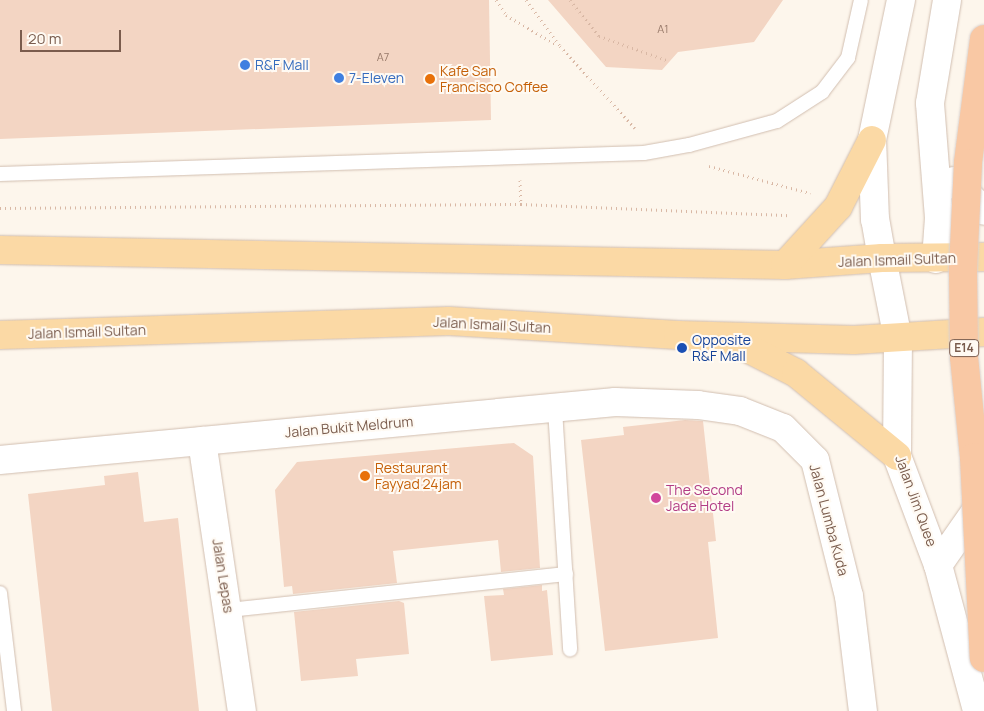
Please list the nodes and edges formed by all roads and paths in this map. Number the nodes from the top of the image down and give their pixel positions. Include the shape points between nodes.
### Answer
1 (496, 0) edge
2 (526, 0) edge
3 (570, 0) edge
4 (861, 0) edge
5 (901, 0) edge
6 (947, 0) edge
7 (984, 39) edge
8 (560, 46) junction
9 (669, 61) dead end
10 (872, 140) junction
11 (932, 146) junction
12 (656, 151) junction
13 (706, 165) dead end
14 (0, 174) edge
15 (816, 195) dead end
16 (0, 208) edge
17 (984, 211) edge
18 (792, 215) dead end
19 (0, 250) edge
20 (984, 257) edge
21 (882, 258) junction
22 (936, 259) junction
23 (984, 264) edge
24 (785, 265) junction
25 (984, 332) edge
26 (0, 335) edge
27 (724, 336) junction
28 (898, 339) junction
29 (698, 405) joint
30 (555, 409) junction
31 (202, 441) junction
32 (897, 456) junction
33 (0, 460) edge
34 (984, 509) edge
35 (938, 565) junction
36 (566, 574) junction
37 (0, 593) edge
38 (229, 610) junction
39 (570, 650) dead end
40 (984, 658) edge
41 (973, 707) edge
42 (14, 711) edge
43 (242, 711) edge
44 (863, 711) edge

1 - 8 path via 506,15
2 - 8 path
3 - 9 path via 599,36
4 - 12 lane via 848,58 822,92 777,121
5 - 10 street, Jalan Jim Quee
6 - 11 street via 930,103
7 - 40 highway, E14, bridge via 968,163 963,270 964,357 974,457
8 - 12 path
10 - 21 street, Jalan Jim Quee via 875,220
10 - 24 main road via 838,207
11 - 17 street via 953,180
11 - 22 street via 939,218
12 - 14 lane
13 - 15 path
16 - 18 path via 521,204
19 - 24 main road, Jalan Ismail Sultan
20 - 22 main road, Jalan Ismail Sultan
21 - 22 main road, Jalan Ismail Sultan
21 - 24 main road, Jalan Ismail Sultan
21 - 28 street, Jalan Jim Quee
22 - 23 street
25 - 28 main road, Jalan Ismail Sultan
26 - 27 main road, Jalan Ismail Sultan via 449,321
27 - 28 main road, Jalan Ismail Sultan
27 - 32 main road via 796,373
28 - 32 street, Jalan Jim Quee
29 - 30 street, Jalan Bukit Meldrum via 616,402
29 - 44 street, Jalan Lumba Kuda via 740,410 783,428 815,460 848,596
30 - 31 street, Jalan Bukit Meldrum
30 - 36 lane
31 - 33 street, Jalan Bukit Meldrum
31 - 38 street, Jalan Lepas
32 - 35 street, Jalan Jim Quee
34 - 35 street via 975,512
35 - 41 street, Jalan Jim Quee
36 - 38 lane
36 - 39 lane
37 - 42 lane
38 - 43 street, Jalan Lepas

